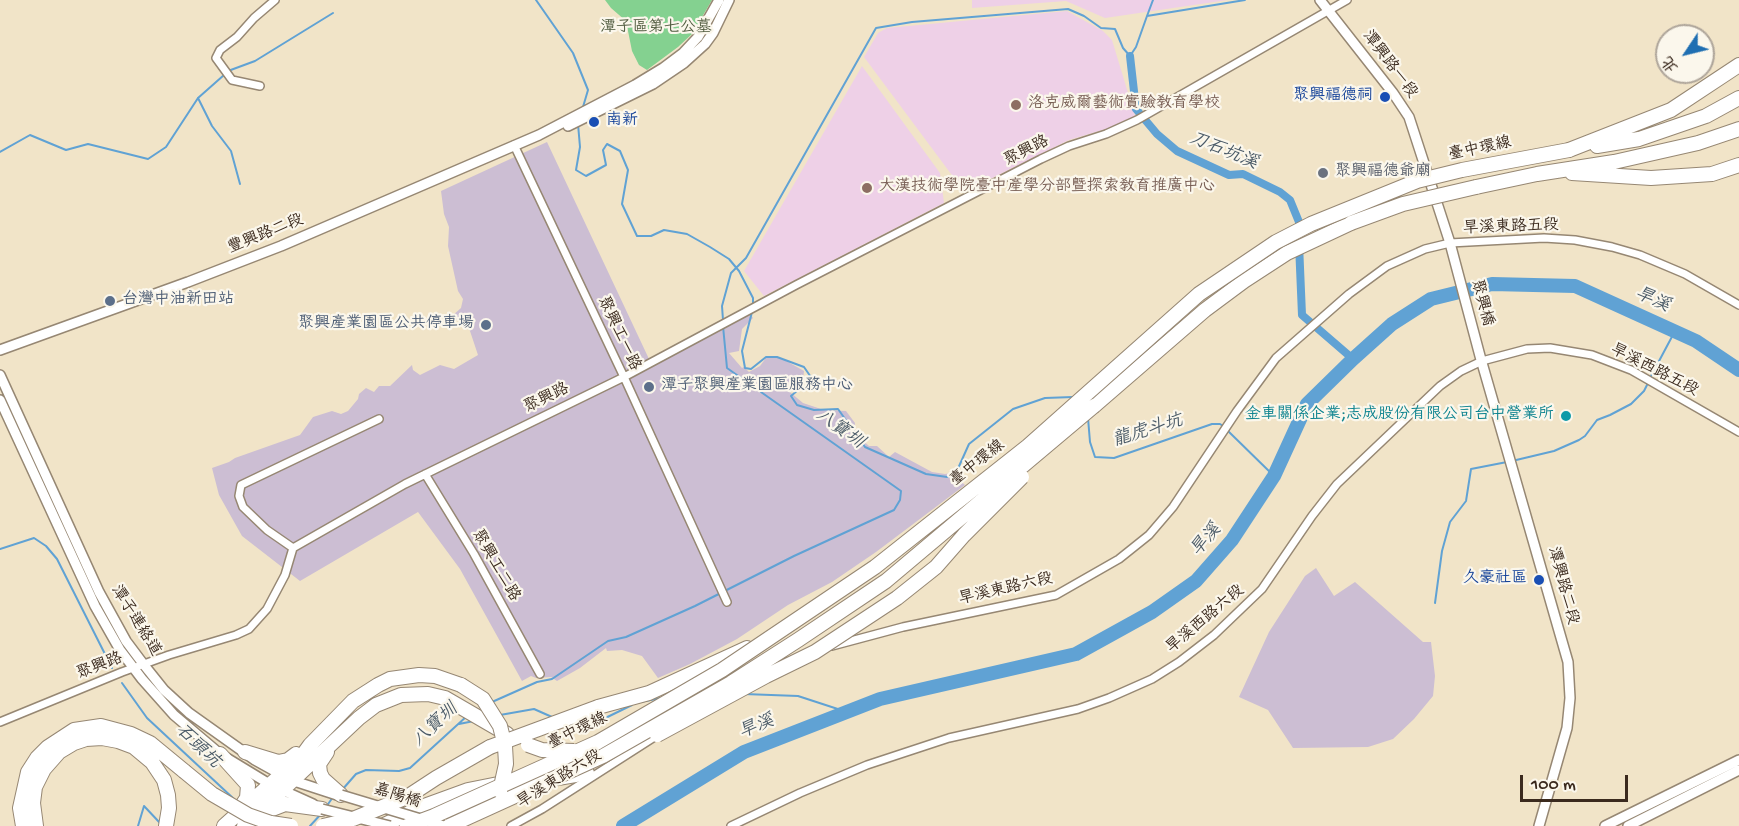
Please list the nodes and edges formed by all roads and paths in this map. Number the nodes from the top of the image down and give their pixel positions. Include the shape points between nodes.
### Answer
1 (275, 0) edge
2 (719, 0) edge
3 (729, 0) edge
4 (1320, 0) edge
5 (1347, 0) edge
6 (1328, 11) junction
7 (1739, 65) edge
8 (260, 86) dead end
9 (1739, 98) edge
10 (580, 116) junction
11 (1739, 129) edge
12 (514, 145) junction
13 (1569, 150) junction
14 (1739, 165) edge
15 (1552, 171) junction
16 (1450, 243) junction
17 (1454, 257) joint
18 (1739, 305) edge
19 (0, 350) edge
20 (1481, 358) junction
21 (0, 375) edge
22 (624, 377) junction
23 (0, 400) edge
24 (1094, 406) junction
25 (379, 419) dead end
26 (1739, 432) edge
27 (425, 474) junction
28 (293, 548) junction
29 (727, 602) dead end
30 (768, 639) junction
31 (144, 665) junction
32 (133, 668) junction
33 (540, 674) dead end
34 (0, 722) edge
35 (678, 724) junction
36 (332, 744) junction
37 (310, 745) junction
38 (245, 752) junction
39 (220, 754) junction
40 (1739, 760) edge
41 (1739, 770) edge
42 (286, 777) junction
43 (276, 787) junction
44 (341, 795) junction
45 (407, 797) junction
46 (322, 808) junction
47 (255, 816) junction
48 (227, 824) edge
49 (23, 826) edge
50 (36, 826) edge
51 (166, 826) edge
52 (244, 826) edge
53 (291, 826) edge
54 (323, 826) edge
55 (353, 826) edge
56 (382, 826) edge
57 (390, 826) edge
58 (407, 826) edge
59 (444, 826) edge
60 (449, 826) edge
61 (479, 826) edge
62 (511, 826) edge
63 (731, 826) edge
64 (1539, 826) edge
65 (1605, 826) edge
66 (1628, 826) edge

1 - 8 street via 216,58 232,81
2 - 10 street, 豐興路二段 via 698,37 683,52
3 - 10 street, 豐興路二段 via 713,33 684,63 653,84
4 - 6 street, 潭興路一段
5 - 6 street
6 - 16 street, 潭興路一段 via 1409,117
6 - 22 street, 聚興路 via 1137,120 1049,155
7 - 13 highway via 1671,110
9 - 13 highway via 1706,117 1639,139
10 - 12 street, 豐興路二段
11 - 15 highway, 臺中環線 via 1698,143
12 - 19 street, 豐興路二段 via 282,246
12 - 22 street, 聚興工一路
13 - 30 highway, 臺中環線, bridge via 1416,181 1276,242 1199,294 1028,446 875,567
14 - 15 highway via 1712,174 1651,178
15 - 24 highway, 臺中環線, bridge via 1403,204 1287,253 1205,310
16 - 17 street, 潭興路一段
16 - 18 street, 旱溪東路五段 via 1544,238 1612,247 1685,274
16 - 62 street, 旱溪東路六段 via 1387,266 1276,358 1173,507 1149,535 1119,559 1056,595 837,644 785,665 712,700
17 - 20 street, 聚興橋
20 - 26 street, 旱溪西路五段 via 1550,348 1592,355 1631,370
20 - 63 street, 旱溪西路六段 via 1440,386 1337,484 1262,589 1179,662 1141,684 1078,709 949,738 867,765
20 - 64 street, 潭興路二段 via 1570,673 1567,728
21 - 31 street, 潭子連絡道 via 99,592
22 - 27 street, 聚興路
22 - 29 street, 聚興工一路
23 - 32 street, 潭子連絡道 via 85,587
24 - 35 highway, bridge via 936,567 897,598 815,652
24 - 60 highway, 臺中環線, bridge via 886,581 789,646 603,756
25 - 28 street via 241,485 243,507
27 - 28 street, 聚興路
27 - 33 street, 聚興工二路
28 - 31 street, 聚興路 via 285,575 255,624 236,635
30 - 45 highway, bridge via 649,693 598,707 490,747
30 - 58 highway, 臺中環線, bridge via 598,742
31 - 32 street, 聚興路
31 - 38 street, 潭子連絡道 via 189,712
32 - 34 street, 聚興路
32 - 39 street, 潭子連絡道 via 174,715
35 - 36 highway, bridge via 572,752 542,750 528,746 445,698 421,693 401,695 376,705
35 - 56 highway, bridge via 587,773 468,790
36 - 42 highway
36 - 44 highway via 321,760 320,773
37 - 38 highway via 283,762
37 - 42 highway
37 - 61 highway, bridge via 353,701 390,679 435,676 461,685 490,708 505,746 500,793
38 - 42 street, 潭子連絡道
39 - 43 street, 潭子連絡道
39 - 48 highway via 248,789 243,805
40 - 65 street
41 - 66 street
42 - 43 highway
42 - 44 street, 潭子連絡道
43 - 46 street, 潭子連絡道
43 - 47 highway
43 - 48 highway
44 - 59 street, 嘉陽橋, bridge
45 - 54 highway, bridge via 369,814
45 - 55 highway, bridge
46 - 47 highway via 285,804
46 - 57 street, 嘉陽橋, bridge
47 - 52 highway
49 - 53 highway, bridge via 23,789 37,758 74,730 101,726 150,743 237,809 260,820
50 - 51 highway via 35,787 44,769 74,742 102,738 134,747 152,762 168,795

